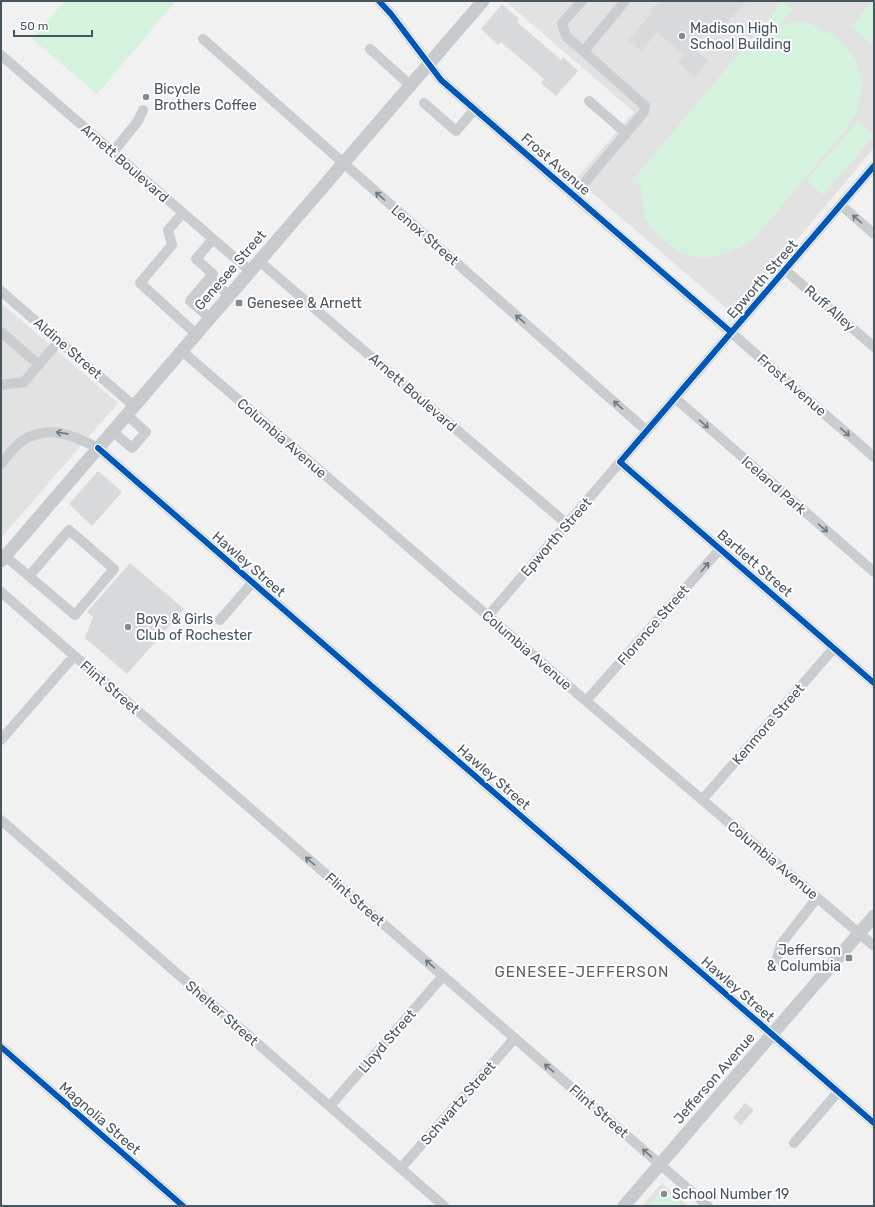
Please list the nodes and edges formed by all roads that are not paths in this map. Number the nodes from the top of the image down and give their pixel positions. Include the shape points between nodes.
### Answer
1 (379, 1) edge
2 (483, 1) edge
3 (582, 1) edge
4 (625, 1) edge
5 (203, 39) dead end
6 (370, 49) dead end
7 (584, 51) junction
8 (1, 55) edge
9 (428, 64) junction
10 (410, 85) junction
11 (589, 101) dead end
12 (424, 103) dead end
13 (475, 109) junction
14 (143, 110) dead end
15 (626, 133) junction
16 (113, 152) junction
17 (343, 163) junction
18 (874, 166) edge
19 (574, 195) junction
20 (841, 205) junction
21 (183, 213) junction
22 (874, 234) edge
23 (213, 239) junction
24 (259, 261) junction
25 (785, 270) junction
26 (250, 272) junction
27 (209, 278) junction
28 (1, 291) edge
29 (230, 295) junction
30 (210, 318) junction
31 (1, 332) edge
32 (732, 332) junction
33 (196, 334) junction
34 (59, 341) junction
35 (874, 347) edge
36 (182, 351) junction
37 (39, 365) junction
38 (1, 385) edge
39 (675, 398) junction
40 (130, 410) junction
41 (112, 431) junction
42 (647, 431) junction
43 (98, 448) junction
44 (874, 456) edge
45 (620, 462) junction
46 (1, 464) edge
47 (567, 524) junction
48 (720, 549) junction
49 (3, 558) edge
50 (874, 572) edge
51 (29, 576) junction
52 (252, 582) junction
53 (1, 592) edge
54 (488, 616) junction
55 (220, 620) dead end
56 (834, 648) junction
57 (74, 656) junction
58 (874, 683) edge
59 (586, 701) junction
60 (1, 740) edge
61 (702, 800) junction
62 (2, 822) edge
63 (817, 898) junction
64 (874, 916) edge
65 (859, 933) junction
66 (874, 946) edge
67 (776, 962) dead end
68 (443, 976) junction
69 (772, 1035) junction
70 (515, 1038) junction
71 (1, 1047) edge
72 (838, 1092) junction
73 (330, 1106) junction
74 (874, 1123) edge
75 (794, 1143) dead end
76 (660, 1164) junction
77 (401, 1168) junction
78 (183, 1206) edge
79 (444, 1206) edge
80 (624, 1206) edge
81 (708, 1206) edge

1 - 9 street, Frost Avenue
2 - 9 main road, Genesee Street
3 - 7 street via 562,23 566,36
4 - 7 street
5 - 17 street, Lenox Street
6 - 10 street
7 - 15 street via 645,106 644,112
8 - 16 street, Arnett Boulevard
9 - 10 main road, Genesee Street
9 - 13 street, Frost Avenue via 441,80
10 - 17 main road, Genesee Street
11 - 15 street
12 - 13 street via 456,131
13 - 19 street, Frost Avenue
14 - 16 street via 138,121
15 - 19 street
16 - 21 street, Arnett Boulevard
17 - 24 main road, Genesee Street
42 -> 17 street, Lenox Street
18 - 20 street, Epworth Street
19 - 32 street, Frost Avenue
22 -> 20 street
20 - 25 street, Epworth Street
21 - 23 street, Arnett Boulevard
21 - 33 street via 168,230 172,245 140,283
23 - 26 street, Arnett Boulevard
23 - 27 street via 196,259 213,274
24 - 26 main road, Genesee Street
24 - 47 street, Arnett Boulevard
25 - 32 street, Epworth Street
25 - 35 street, Ruff Alley
26 - 29 main road, Genesee Street
27 - 29 street
27 - 30 street via 190,301
28 - 34 street, Aldine Street
29 - 30 main road, Genesee Street
30 - 33 main road, Genesee Street
31 - 37 street
32 - 39 street, Epworth Street
32 -> 44 street, Frost Avenue
33 - 36 main road, Genesee Street
34 - 37 street
34 - 40 street, Aldine Street
36 - 40 main road, Genesee Street
36 - 54 street, Columbia Avenue
37 - 38 street via 24,382
39 - 42 street, Epworth Street
39 -> 50 street, Iceland Park
40 - 41 main road, Genesee Street
40 - 41 street, Aldine Street via 146,432 132,448
41 - 43 main road, Genesee Street
42 - 45 street, Epworth Street
43 -> 46 street, Hawley Street via 68,434 48,431 21,442
43 - 49 main road, Genesee Street
43 - 52 street, Hawley Street
45 - 47 street, Epworth Street
45 - 48 street, Bartlett Street
47 - 54 street, Epworth Street
48 - 56 street, Bartlett Street
59 -> 48 street, Florence Street
49 - 51 street
51 - 51 street via 75,615 114,569 69,530
52 - 55 street
52 - 69 street, Hawley Street
53 - 57 street, Flint Street
54 - 59 street, Columbia Avenue
56 - 58 street, Bartlett Street
56 - 61 street, Kenmore Street
57 - 60 street
68 -> 57 street, Flint Street
59 - 61 street, Columbia Avenue
61 - 63 street, Columbia Avenue
62 - 73 street, Shelter Street
63 - 65 street, Columbia Avenue
63 - 67 street via 781,944
64 - 65 main road, Jefferson Avenue
65 - 66 street, Columbia Avenue
65 - 69 main road, Jefferson Avenue
68 - 70 street, Flint Street
68 - 73 street, Lloyd Street
69 - 72 street, Hawley Street
69 - 76 main road, Jefferson Avenue
76 -> 70 street, Flint Street
70 - 77 street, Schwartz Street
71 - 78 street, Magnolia Street
72 - 74 street, Hawley Street
72 - 75 street
73 - 77 street, Shelter Street
76 - 80 main road, Jefferson Avenue
76 - 81 street, Flint Street
77 - 79 street, Shelter Street

